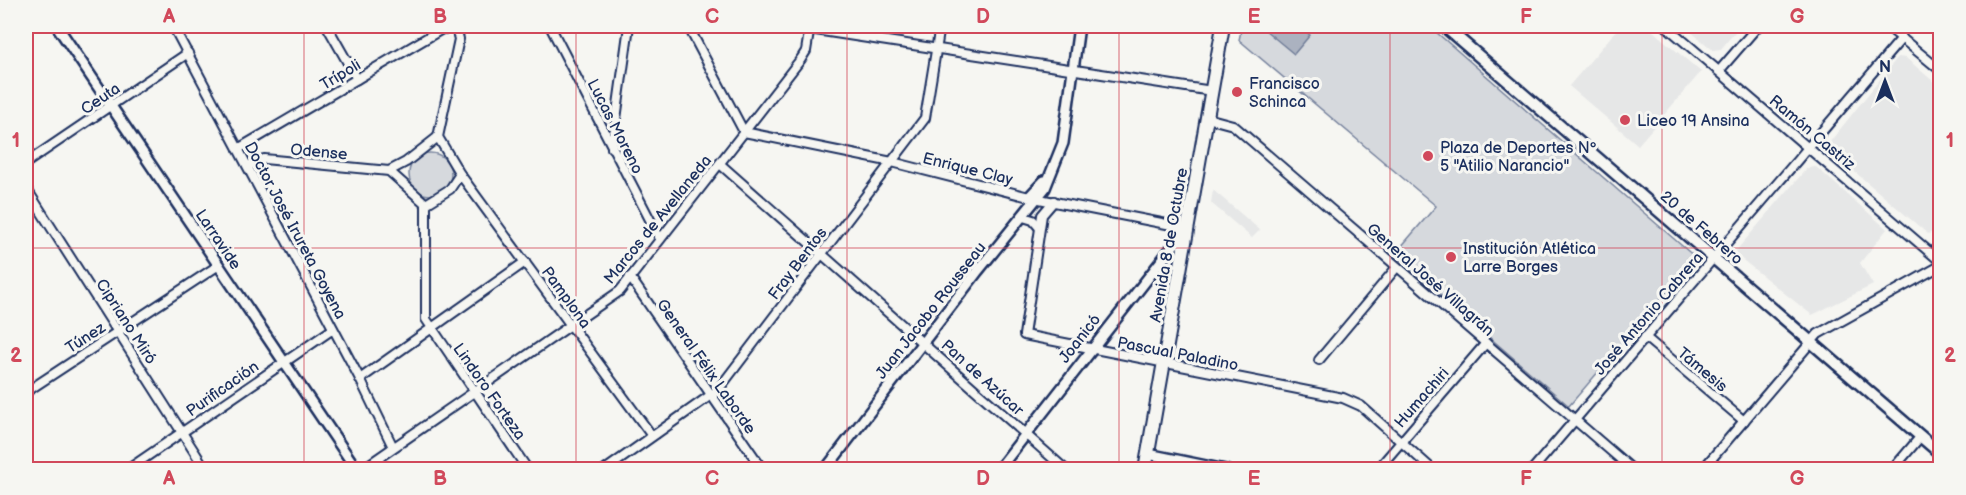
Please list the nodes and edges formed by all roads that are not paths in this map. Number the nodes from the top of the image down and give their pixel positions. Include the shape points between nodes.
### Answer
1 (57, 26) edge
2 (173, 26) edge
3 (327, 26) edge
4 (550, 26) edge
5 (629, 26) edge
6 (688, 26) edge
7 (940, 26) edge
8 (1079, 26) edge
9 (1223, 26) edge
10 (1666, 26) edge
11 (1758, 26) edge
12 (1887, 26) edge
13 (810, 27) edge
14 (1449, 27) edge
15 (1902, 38) junction
16 (936, 49) junction
17 (188, 53) junction
18 (1073, 69) junction
19 (1941, 70) edge
20 (1719, 71) junction
21 (357, 79) junction
22 (1212, 91) junction
23 (112, 107) junction
24 (1207, 118) junction
25 (744, 132) junction
26 (438, 137) junction
27 (1808, 146) junction
28 (238, 149) junction
29 (612, 149) junction
30 (892, 162) junction
31 (26, 163) edge
32 (720, 164) junction
33 (248, 166) junction
34 (389, 171) junction
35 (460, 174) junction
36 (26, 188) edge
37 (1034, 198) junction
38 (1054, 201) junction
39 (426, 204) junction
40 (1023, 217) junction
41 (1039, 227) junction
42 (1187, 228) junction
43 (660, 239) junction
44 (821, 253) junction
45 (1714, 257) junction
46 (1941, 261) edge
47 (525, 262) junction
48 (219, 265) junction
49 (1941, 266) edge
50 (1397, 267) junction
51 (630, 278) junction
52 (570, 325) junction
53 (429, 327) junction
54 (333, 329) junction
55 (117, 331) junction
56 (1644, 337) junction
57 (1812, 340) junction
58 (924, 342) junction
59 (1486, 343) junction
60 (1090, 349) junction
61 (1319, 360) dead end
62 (283, 362) junction
63 (1164, 364) junction
64 (360, 379) junction
65 (26, 392) edge
66 (474, 392) junction
67 (710, 395) junction
68 (1574, 419) junction
69 (1743, 421) junction
70 (182, 432) junction
71 (1025, 433) junction
72 (652, 436) junction
73 (1921, 436) junction
74 (1400, 441) junction
75 (393, 447) junction
76 (1941, 453) edge
77 (1148, 454) junction
78 (829, 468) edge
79 (127, 470) edge
80 (206, 470) edge
81 (359, 470) edge
82 (528, 470) edge
83 (605, 470) edge
84 (763, 470) edge
85 (998, 470) edge
86 (1066, 470) edge
87 (1145, 470) edge
88 (1227, 470) edge
89 (1377, 470) edge
90 (1433, 470) edge
91 (1532, 470) edge
92 (1633, 470) edge
93 (1702, 470) edge
94 (1892, 470) edge

1 - 23 street, Larravide
2 - 17 street, Doctor José Irureta Goyena
3 - 21 street
4 - 29 street, Lucas Moreno
5 - 29 street
6 - 25 street
7 - 16 street, Fray Bentos
8 - 18 street, Juan Jacobo Rousseau
9 - 22 main road, Avenida 8 de Octubre
10 - 20 street, Ramón Castriz
11 - 20 street
12 - 15 street
13 - 16 street
13 - 25 street, Marcos de Avellaneda via 804,55
14 - 45 main road, 20 de Febrero
15 - 19 street
15 - 27 street, José Antonio Cabrera
16 - 18 street
16 - 30 street, Fray Bentos via 925,118
17 - 23 street, Ceuta
17 - 28 street, Doctor José Irureta Goyena
18 - 22 street
18 - 37 street, Juan Jacobo Rousseau via 1063,143 1055,167
20 - 27 street, Ramón Castriz
21 - 26 street, Trípoli via 442,28 456,29 459,39
21 - 28 street, Trípoli
22 - 24 main road, Avenida 8 de Octubre
23 - 31 street, Ceuta
23 - 48 street, Larravide
24 - 42 main road, Avenida 8 de Octubre
24 - 50 street, General José Villagrán via 1233,125
25 - 30 street, Enrique Clay
25 - 32 street, Marcos de Avellaneda
26 - 34 street
26 - 35 street, Pamplona
27 - 45 street, José Antonio Cabrera
27 - 46 street, Ramón Castriz
28 - 33 street, Doctor José Irureta Goyena
29 - 43 street, Lucas Moreno
30 - 37 street, Enrique Clay
30 - 44 street, Fray Bentos
32 - 43 street, Marcos de Avellaneda
32 - 44 street, Pan de Azúcar
33 - 34 street, Odense via 264,159
33 - 54 street, Doctor José Irureta Goyena
34 - 39 street
35 - 39 street via 453,187
35 - 47 street, Pamplona
36 - 55 street, Cipriano Miró
37 - 38 street, Enrique Clay
37 - 40 street, Juan Jacobo Rousseau
38 - 41 street, Pascual Paladino via 1043,211
38 - 42 street, Enrique Clay
39 - 53 street
40 - 41 street
40 - 58 street, Juan Jacobo Rousseau
41 - 60 street, Pascual Paladino via 1024,335
42 - 60 street, Joanicó
42 - 63 main road, Avenida 8 de Octubre
43 - 51 street, Marcos de Avellaneda
44 - 58 street, Pan de Azúcar
44 - 67 street, Fray Bentos via 718,390
45 - 56 street, José Antonio Cabrera
45 - 57 main road, 20 de Febrero
47 - 52 street, Pamplona
47 - 53 street
48 - 55 street, Túnez
48 - 62 street, Larravide
49 - 57 street via 1825,329
50 - 59 street, General José Villagrán
50 - 61 street
51 - 52 street, Marcos de Avellaneda via 620,291
51 - 67 street, General Félix Laborde
52 - 66 street, Marcos de Avellaneda
52 - 72 street, Pamplona
53 - 64 street
53 - 66 street, Lindoro Forteza
54 - 62 street, Purificación
54 - 64 street, Doctor José Irureta Goyena
55 - 65 street, Túnez
55 - 70 street, Cipriano Miró
56 - 68 street, José Antonio Cabrera
56 - 69 street, Támesis
57 - 69 street
57 - 73 main road, 20 de Febrero
58 - 71 street, Pan de Azúcar
58 - 78 street, Juan Jacobo Rousseau
59 - 68 street, General José Villagrán
59 - 74 street, Humachiri
60 - 63 street, Pascual Paladino
60 - 71 street, Joanicó
62 - 70 street, Purificación
62 - 81 street, Larravide
63 - 74 street, Pascual Paladino via 1343,398 1361,406
63 - 77 main road, Avenida 8 de Octubre
64 - 75 street, Doctor José Irureta Goyena
66 - 75 street, Marcos de Avellaneda
66 - 82 street, Lindoro Forteza
67 - 72 street, Fray Bentos
67 - 84 street, General Félix Laborde
68 - 91 street, José Antonio Cabrera
68 - 92 street, General José Villagrán
69 - 93 street
70 - 79 street, Purificación
70 - 80 street, Cipriano Miró
71 - 85 street, Joanicó
71 - 86 street, Pan de Azúcar
72 - 83 street, Fray Bentos
73 - 76 main road, 20 de Febrero
73 - 94 street
74 - 89 street, Humachiri
74 - 90 street
75 - 81 street, Marcos de Avellaneda
77 - 87 main road, Avenida 8 de Octubre
77 - 88 street

